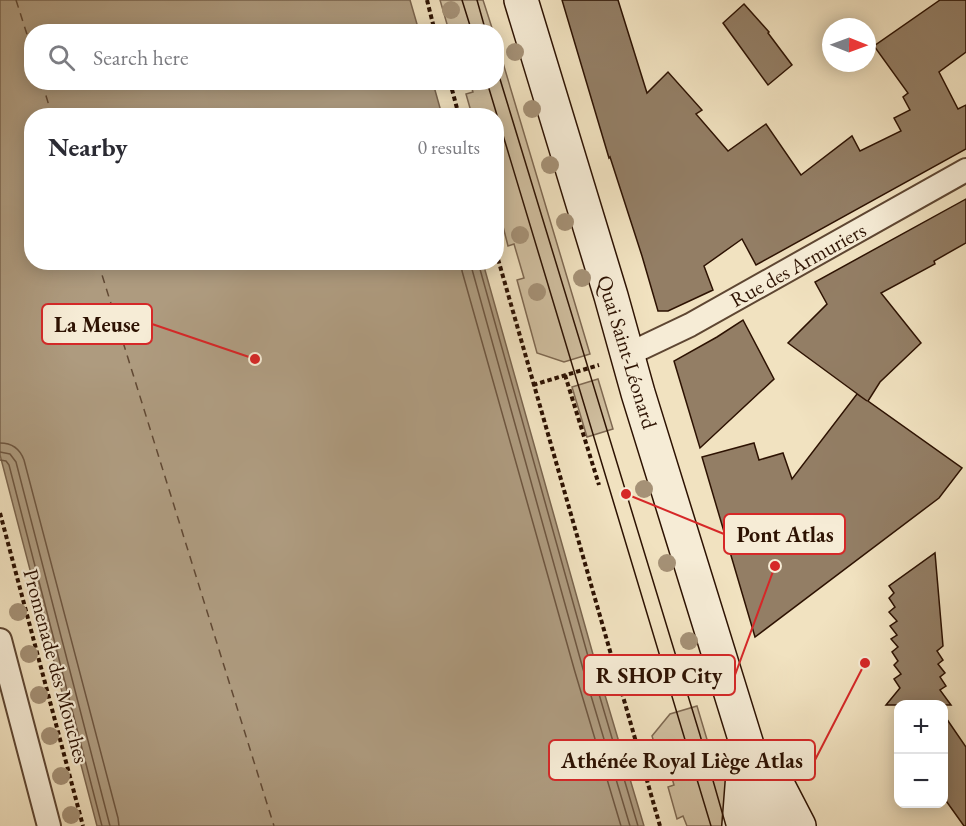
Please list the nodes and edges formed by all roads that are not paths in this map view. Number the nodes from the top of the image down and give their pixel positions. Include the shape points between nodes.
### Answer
1 (521, 0) edge
2 (966, 171) edge
3 (615, 360) junction
4 (0, 640) edge
5 (734, 704) junction
6 (746, 744) junction
7 (49, 826) edge
8 (739, 826) edge
9 (772, 826) edge
10 (799, 826) edge

1 - 3 main road, Quai Saint-Léonard via 611,296
2 - 3 street, Rue des Armuriers via 690,325
3 - 5 main road, Quai Saint-Léonard
4 - 7 street
5 - 6 main road, Quai Saint-Léonard
5 - 10 main road, Quai Saint-Léonard via 750,721
6 - 8 main road, Quai Saint-Léonard
6 - 9 main road, Quai Saint-Léonard

